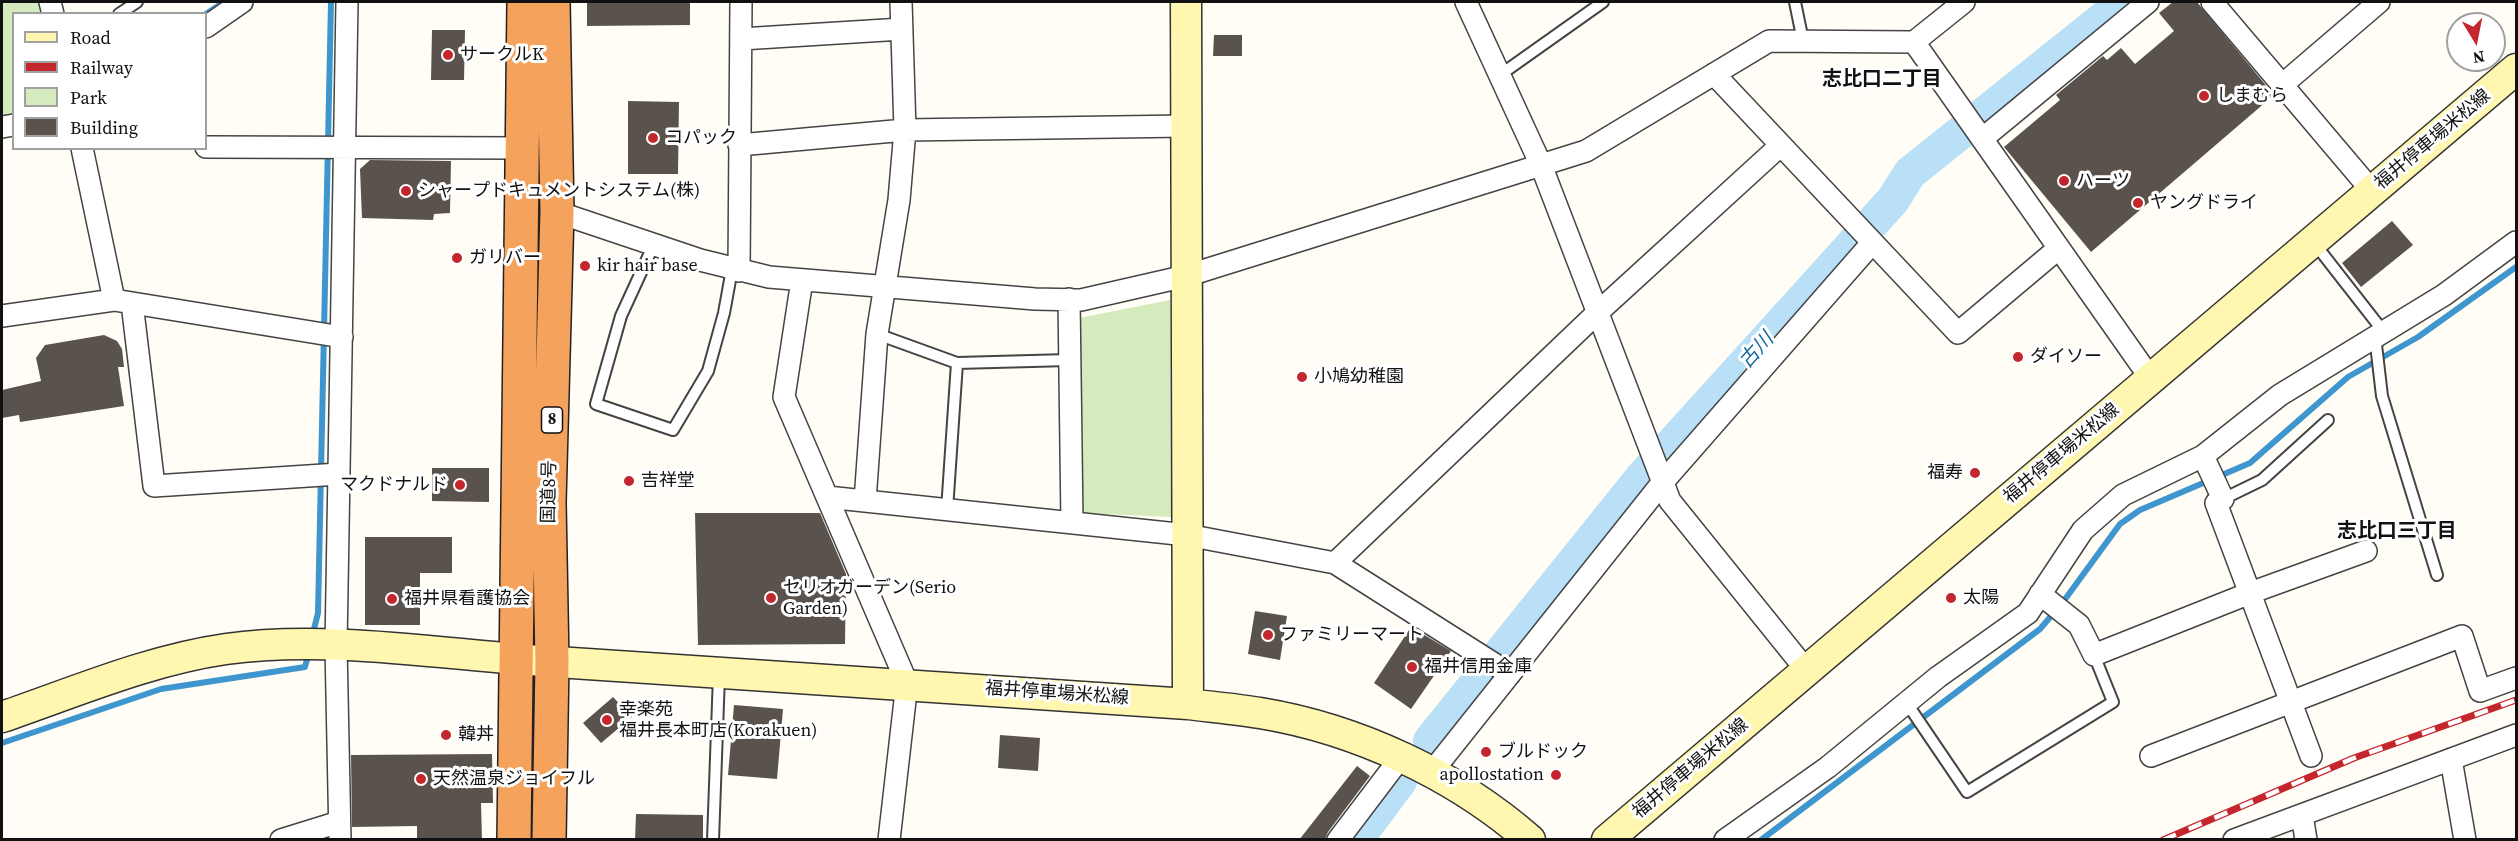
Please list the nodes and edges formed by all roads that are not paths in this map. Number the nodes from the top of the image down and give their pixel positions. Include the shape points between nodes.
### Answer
1 (134, 2) edge
2 (347, 2) edge
3 (524, 2) edge
4 (553, 2) edge
5 (741, 2) edge
6 (901, 2) edge
7 (1186, 2) edge
8 (1466, 2) edge
9 (1603, 2) edge
10 (1795, 2) edge
11 (1964, 2) edge
12 (2148, 2) edge
13 (2212, 2) edge
14 (2379, 2) edge
15 (232, 4) edge
16 (122, 12) edge
17 (207, 26) edge
18 (902, 30) junction
19 (741, 39) junction
20 (1803, 41) junction
21 (1914, 42) junction
22 (2517, 69) edge
23 (1714, 74) junction
24 (1500, 75) junction
25 (2282, 85) junction
26 (1186, 126) junction
27 (905, 130) junction
28 (1982, 139) junction
29 (739, 145) junction
30 (1781, 145) junction
31 (207, 147) edge
32 (345, 147) junction
33 (522, 148) junction
34 (83, 150) edge
35 (1541, 165) junction
36 (2372, 191) junction
37 (557, 212) junction
38 (2313, 241) junction
39 (2517, 242) edge
40 (1872, 243) junction
41 (654, 244) junction
42 (2060, 248) junction
43 (736, 270) junction
44 (1186, 276) junction
45 (802, 280) junction
46 (885, 286) junction
47 (1069, 299) junction
48 (123, 301) junction
49 (1596, 314) junction
50 (2, 316) edge
51 (2379, 333) junction
52 (877, 334) junction
53 (342, 337) junction
54 (1069, 360) junction
55 (957, 363) junction
56 (2151, 379) junction
57 (2328, 420) dead end
58 (2203, 456) junction
59 (339, 474) junction
60 (1662, 483) junction
61 (827, 497) junction
62 (2223, 499) junction
63 (866, 501) junction
64 (947, 510) junction
65 (1072, 523) junction
66 (1187, 535) junction
67 (2366, 551) dead end
68 (1335, 563) junction
69 (2437, 575) dead end
70 (2250, 593) junction
71 (2040, 594) junction
72 (336, 646) junction
73 (2094, 655) junction
74 (515, 658) junction
75 (552, 662) junction
76 (719, 670) junction
77 (1807, 671) junction
78 (1510, 674) junction
79 (2517, 678) edge
80 (907, 683) junction
81 (2291, 701) junction
82 (1906, 702) junction
83 (1188, 704) junction
84 (2, 717) edge
85 (2517, 735) edge
86 (2151, 756) dead end
87 (2311, 756) dead end
88 (1401, 757) junction
89 (2451, 759) junction
90 (1431, 773) junction
91 (2302, 815) junction
92 (339, 831) edge
93 (281, 840) edge
94 (514, 840) edge
95 (549, 840) edge
96 (713, 840) edge
97 (889, 840) edge
98 (1338, 840) edge
99 (1530, 840) edge
100 (1607, 840) edge
101 (1725, 840) edge
102 (2234, 840) edge
103 (2306, 840) edge
104 (2465, 840) edge

1 - 16 lane
2 - 32 street
3 - 33 highway, 国道8号 / 8
4 - 37 highway, 国道8号 / 8
5 - 19 street
6 - 18 street
7 - 26 main road
8 - 24 street
9 - 24 lane
10 - 20 lane
11 - 21 street
12 - 28 street
13 - 25 street
14 - 25 street
15 - 17 street
18 - 19 street
18 - 27 street
19 - 29 street
20 - 21 street
20 - 23 street via 1769,41
21 - 28 street
22 - 36 main road, 福井停車場米松線
23 - 30 street
23 - 35 street via 1586,151
24 - 35 street
25 - 36 street
26 - 27 street
26 - 44 main road
27 - 29 street
27 - 46 street
28 - 42 street
29 - 43 street
30 - 40 street
30 - 49 street
31 - 32 street
32 - 33 street
32 - 53 street
33 - 74 highway, 国道8号 / 8
34 - 48 street
35 - 44 street
35 - 49 street
36 - 38 main road, 福井停車場米松線
37 - 41 street
37 - 75 highway, 国道8号 / 8 via 549,502
38 - 51 lane
38 - 56 main road, 福井停車場米松線
39 - 51 street via 2444,295
40 - 42 street via 1958,333
40 - 60 street
41 - 43 street
41 - 43 lane via 621,316 596,404 673,430 708,371
42 - 56 street
43 - 45 street
44 - 47 street via 1140,289
44 - 66 main road
45 - 46 street
45 - 61 street via 784,397
46 - 47 street
46 - 52 street
47 - 54 street
48 - 50 street
48 - 53 street
48 - 59 street via 154,486
49 - 60 street
49 - 68 street
51 - 58 street via 2280,395
51 - 69 lane via 2382,396
52 - 55 lane
52 - 63 street
53 - 59 street
54 - 55 lane
54 - 65 street
55 - 64 lane
56 - 77 main road, 福井停車場米松線
57 - 62 lane via 2262,480
58 - 62 street
58 - 71 street via 2123,495 2083,530
59 - 72 street
60 - 77 street via 1670,501
60 - 78 street
61 - 63 street
61 - 80 street
62 - 70 street via 2216,503
63 - 64 street
64 - 65 street
65 - 66 street
66 - 68 street
66 - 83 main road
67 - 70 street
68 - 78 street
70 - 73 street
70 - 81 street
71 - 73 street via 2079,625
71 - 82 street via 2028,613
72 - 74 main road, 福井停車場米松線
72 - 84 main road, 福井停車場米松線 via 229,649 177,657
72 - 92 street
73 - 82 lane via 2113,702 1967,792
74 - 75 main road, 福井停車場米松線
74 - 94 highway, 国道8号 / 8
75 - 76 main road, 福井停車場米松線
75 - 95 highway, 国道8号 / 8
76 - 80 main road, 福井停車場米松線
76 - 96 lane
77 - 100 main road, 福井停車場米松線
78 - 90 street
79 - 81 street via 2480,691 2462,636
80 - 83 main road, 福井停車場米松線
80 - 97 street
81 - 86 street
81 - 87 street
82 - 101 street via 1828,767
83 - 88 main road, 福井停車場米松線 via 1287,718 1352,737
85 - 89 street
88 - 90 main road, 福井停車場米松線
88 - 98 street
89 - 91 street
89 - 104 street
90 - 99 main road, 福井停車場米松線 via 1489,807
91 - 102 street
91 - 103 street
92 - 93 street

